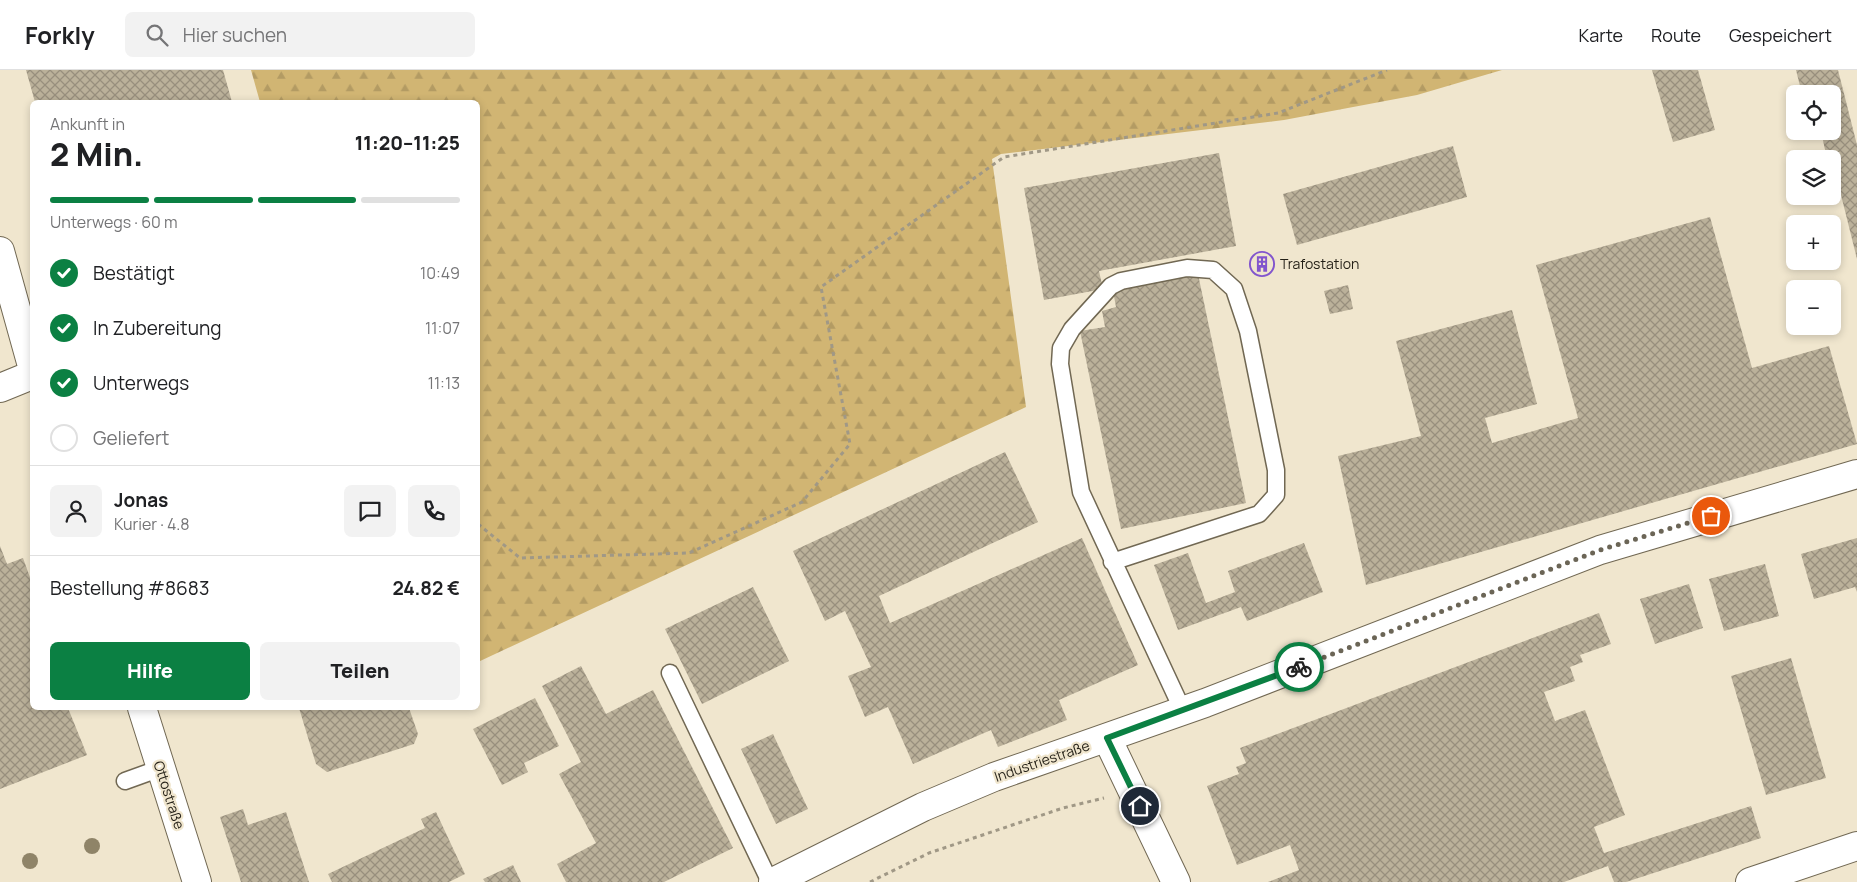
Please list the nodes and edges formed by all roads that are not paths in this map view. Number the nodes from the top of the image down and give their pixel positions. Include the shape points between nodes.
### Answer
1 (0, 251) edge
2 (30, 359) edge
3 (30, 376) edge
4 (0, 388) edge
5 (1857, 474) edge
6 (1112, 562) junction
7 (670, 673) dead end
8 (143, 710) edge
9 (1183, 711) junction
10 (1107, 738) junction
11 (161, 768) junction
12 (125, 781) dead end
13 (1857, 846) edge
14 (197, 882) edge
15 (771, 882) edge
16 (1176, 882) edge
17 (1750, 882) edge

1 - 2 street
3 - 4 street
5 - 9 street, Industriestraße via 1600,550
6 - 6 lane via 1081,492 1060,364 1061,348 1072,329 1110,286 1186,268 1214,270 1234,289 1248,331 1276,470 1276,495 1260,514
6 - 9 lane
7 - 15 lane
8 - 11 street, Ottostraße
9 - 10 street, Industriestraße
10 - 15 street, Industriestraße via 994,777 923,807
10 - 16 street
11 - 12 lane
11 - 14 street, Ottostraße
13 - 17 street

